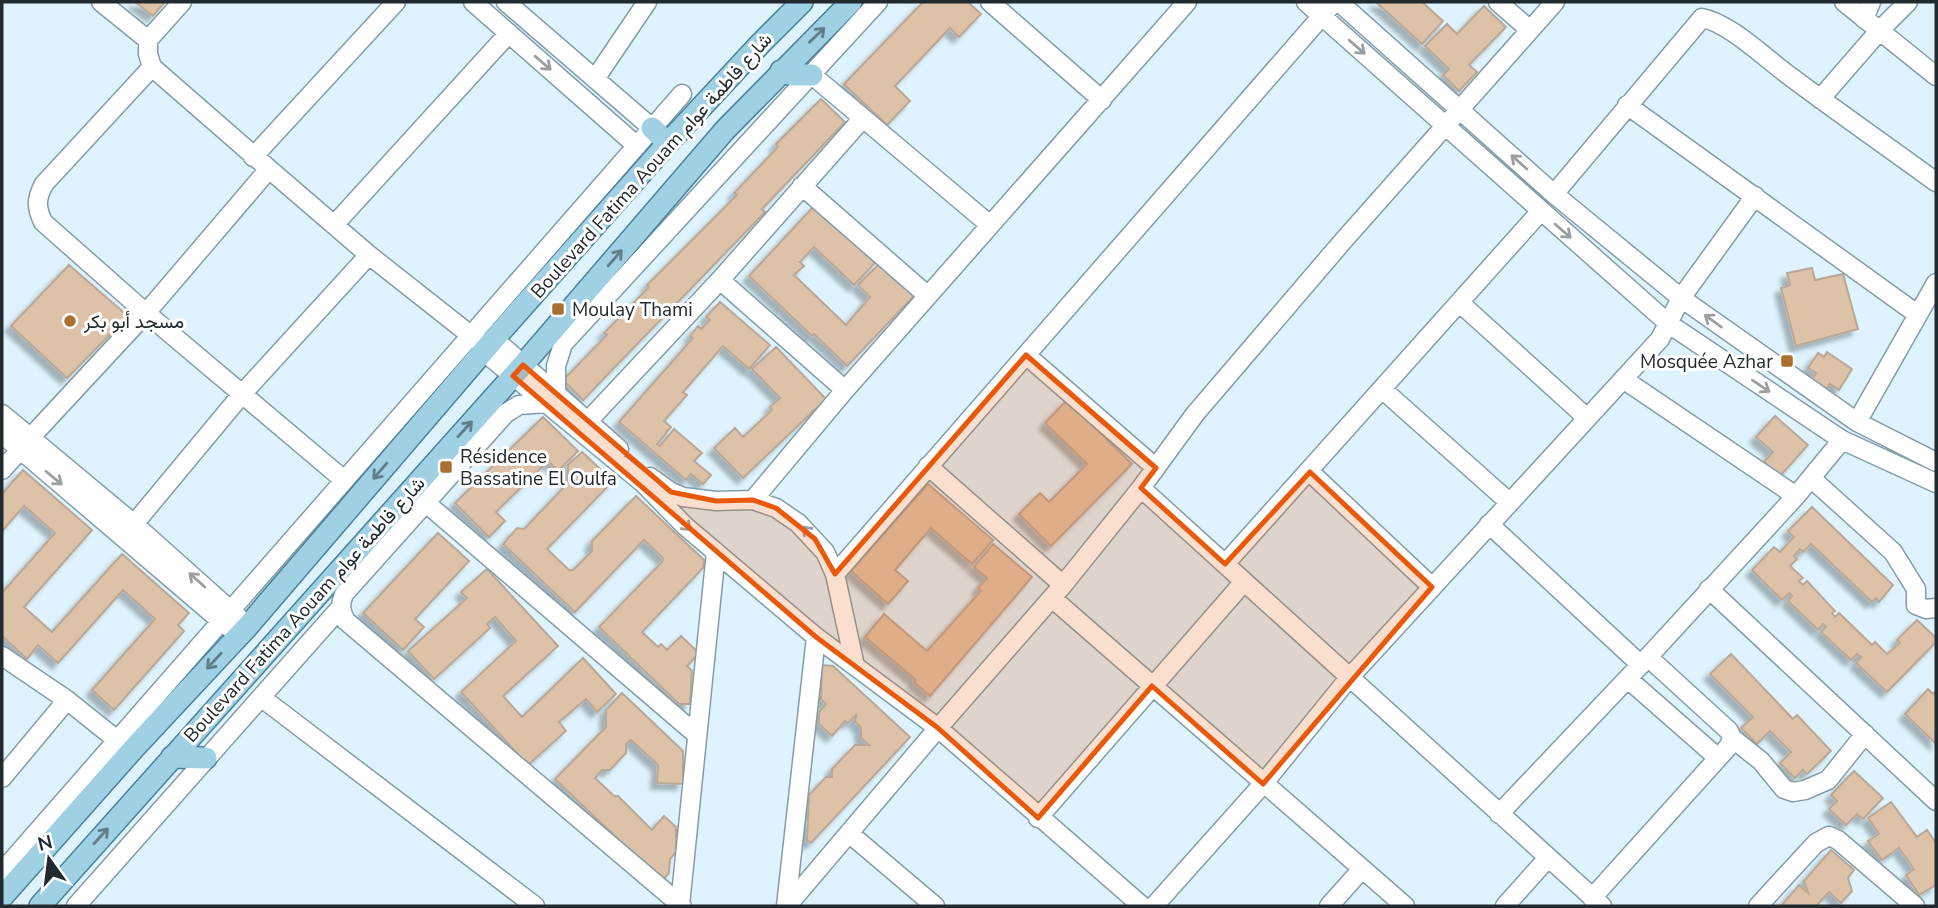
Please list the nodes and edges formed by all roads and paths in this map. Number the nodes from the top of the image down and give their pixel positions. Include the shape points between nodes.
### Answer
1 (101, 2) edge
2 (182, 2) edge
3 (396, 2) edge
4 (473, 2) edge
5 (506, 2) edge
6 (647, 2) edge
7 (802, 2) edge
8 (851, 2) edge
9 (878, 2) edge
10 (990, 2) edge
11 (1188, 2) edge
12 (1306, 2) edge
13 (1337, 2) edge
14 (1498, 2) edge
15 (1555, 2) edge
16 (1844, 2) edge
17 (1871, 2) edge
18 (1908, 2) edge
19 (1322, 16) junction
20 (1864, 19) junction
21 (1530, 30) junction
22 (1880, 30) junction
23 (509, 33) junction
24 (148, 40) junction
25 (152, 66) junction
26 (780, 71) junction
27 (812, 75) junction
28 (1936, 76) edge
29 (595, 79) junction
30 (682, 94) dead end
31 (1820, 99) junction
32 (1102, 100) junction
33 (1627, 105) junction
34 (1461, 109) junction
35 (863, 117) junction
36 (1446, 126) junction
37 (652, 128) junction
38 (668, 143) junction
39 (637, 145) junction
40 (253, 157) junction
41 (269, 169) junction
42 (1936, 183) edge
43 (802, 186) junction
44 (1554, 194) junction
45 (1755, 196) junction
46 (1540, 212) junction
47 (334, 225) junction
48 (990, 225) junction
49 (369, 255) junction
50 (720, 280) junction
51 (1936, 283) edge
52 (928, 296) junction
53 (1681, 298) junction
54 (1460, 303) junction
55 (146, 313) junction
56 (1917, 314) junction
57 (1668, 324) junction
58 (483, 343) junction
59 (1026, 355) junction
60 (518, 371) junction
61 (1623, 379) junction
62 (1382, 389) junction
63 (845, 390) junction
64 (242, 394) junction
65 (551, 398) junction
66 (2, 414) edge
67 (1586, 417) junction
68 (588, 421) junction
69 (1857, 422) junction
70 (2, 434) edge
71 (1842, 440) junction
72 (25, 444) junction
73 (1936, 462) edge
74 (928, 466) junction
75 (1156, 468) junction
76 (2, 470) edge
77 (1310, 472) junction
78 (1811, 478) junction
79 (345, 480) junction
80 (1936, 484) edge
81 (1141, 488) junction
82 (1796, 496) junction
83 (419, 497) junction
84 (753, 500) junction
85 (1509, 502) junction
86 (134, 524) junction
87 (1489, 524) junction
88 (716, 552) junction
89 (1225, 564) junction
90 (835, 574) junction
91 (1243, 583) junction
92 (1432, 587) junction
93 (1709, 589) junction
94 (1057, 591) junction
95 (341, 607) junction
96 (1936, 608) edge
97 (226, 616) junction
98 (243, 631) junction
99 (816, 637) junction
100 (2, 656) edge
101 (1645, 661) junction
102 (855, 666) junction
103 (1349, 678) junction
104 (1628, 679) junction
105 (1152, 686) junction
106 (262, 698) junction
107 (66, 700) junction
108 (937, 728) junction
109 (1865, 734) junction
110 (697, 735) junction
111 (1732, 738) junction
112 (117, 740) junction
113 (172, 757) junction
114 (206, 758) junction
115 (1718, 758) junction
116 (2, 778) edge
117 (1263, 784) junction
118 (1936, 801) edge
119 (1499, 814) junction
120 (1038, 818) junction
121 (850, 834) junction
122 (1547, 859) junction
123 (1362, 869) junction
124 (2, 872) edge
125 (2, 897) edge
126 (1597, 902) edge
127 (40, 906) edge
128 (76, 906) edge
129 (535, 906) edge
130 (681, 906) edge
131 (786, 906) edge
132 (935, 906) edge
133 (1142, 906) edge
134 (1154, 906) edge
135 (1329, 906) edge
136 (1405, 906) edge
137 (1505, 906) edge
138 (1758, 906) edge
139 (1915, 906) edge

1 - 24 street
2 - 24 street
3 - 40 street
4 - 23 street
5 - 29 street
6 - 29 street
7 - 38 main road, Boulevard Fatima Aouam شارع فاطمة عوام
26 -> 8 main road, Boulevard Fatima Aouam شارع فاطمة عوام
9 - 27 street
10 - 32 street
11 - 32 street
12 - 19 street
13 - 19 street
13 - 34 street
14 - 21 street
15 - 21 street
16 - 20 street
17 - 20 street
18 - 22 street
19 -> 36 street
19 - 59 street
20 - 22 street
21 - 34 street
22 - 28 street
22 - 31 street
23 -> 39 street
23 - 47 street
24 - 25 street
25 - 40 street
25 - 55 street via 44,184 36,203 43,222
26 - 27 main road
60 -> 26 main road, Boulevard Fatima Aouam شارع فاطمة عوام
27 - 35 street
27 - 65 street via 563,344
29 - 37 street
30 - 37 street
31 - 33 street via 1729,29 1702,18
31 - 42 street
32 - 48 street
33 - 44 street
33 - 45 street
34 - 36 street
44 -> 34 street
35 - 43 street
35 - 48 street
36 - 46 street
36 - 75 street via 1203,404
37 - 38 main road
37 - 39 street
38 - 58 main road, Boulevard Fatima Aouam شارع فاطمة عوام
39 - 58 street
40 - 41 street
41 - 47 street
41 - 55 street
43 - 50 street
43 - 52 street
44 - 53 street
45 - 53 street
45 - 56 street
46 - 54 street
46 -> 57 street
47 - 49 street
48 - 52 street
49 - 58 street
49 - 64 street
50 - 63 street
50 - 68 street
51 - 56 street
52 - 63 street
53 - 57 street
69 -> 53 street
54 - 62 street
54 - 67 street
55 - 64 street
55 - 72 street
56 - 69 street
57 - 61 street
57 -> 71 street
58 - 60 street
58 - 79 street
58 -> 98 main road, Boulevard Fatima Aouam شارع فاطمة عوام
59 - 74 street
59 - 75 street
60 - 65 street
83 -> 60 main road, Boulevard Fatima Aouam شارع فاطمة عوام
61 - 67 street
61 - 82 street
62 - 77 street
62 - 85 street
63 - 84 street
64 - 79 street
64 - 86 street
65 - 68 street
65 - 83 street via 506,413
65 -> 88 street
66 - 72 street
67 - 85 street
68 - 84 street via 671,492 716,501
69 - 73 street
70 - 72 street
71 - 78 street
71 - 80 street
72 - 76 street
72 - 86 street
72 -> 97 street
74 - 90 street
74 - 94 street
75 - 81 street
77 - 89 street
77 - 92 street
78 - 82 street
78 - 96 street via 1893,552 1916,589 1916,605
79 - 97 street
81 - 89 street
81 - 94 street
82 - 93 street
83 - 95 street via 344,594
83 - 110 street
83 - 113 main road, Boulevard Fatima Aouam شارع فاطمة عوام
90 -> 84 street via 825,552 798,523
85 - 87 street
97 -> 86 street
87 - 92 street
87 - 101 street
88 - 99 street
88 - 110 street
89 - 91 street
90 - 102 street
91 - 103 street
91 - 105 street
92 - 103 street
93 - 101 street
93 - 109 street
94 - 105 street
94 - 108 street
95 - 106 street
95 - 130 street via 346,621
97 - 98 street
97 - 112 street
98 -> 125 main road, Boulevard Fatima Aouam شارع فاطمة عوام
99 - 102 street
99 - 131 street
100 - 107 street
101 - 104 street
101 - 111 street
102 - 108 street
103 - 117 street
103 - 119 street
104 - 115 street
104 - 119 street
105 - 117 street
105 - 120 street
106 - 114 street
106 - 129 street
107 - 112 street
107 - 116 street
108 - 120 street
108 - 121 street
109 - 111 street via 1828,780 1793,792 1784,789 1761,761
109 - 118 street
110 - 130 street
111 - 115 street
112 - 124 street
113 - 114 main road
127 -> 113 main road, Boulevard Fatima Aouam شارع فاطمة عوام
114 - 128 street
115 - 126 street
117 - 123 street
117 - 134 street
119 - 122 street
120 - 133 street
121 - 131 street
121 - 132 street
122 - 126 street
122 - 137 street
123 - 135 street
123 - 136 street
138 - 139 street via 1816,843 1829,836

